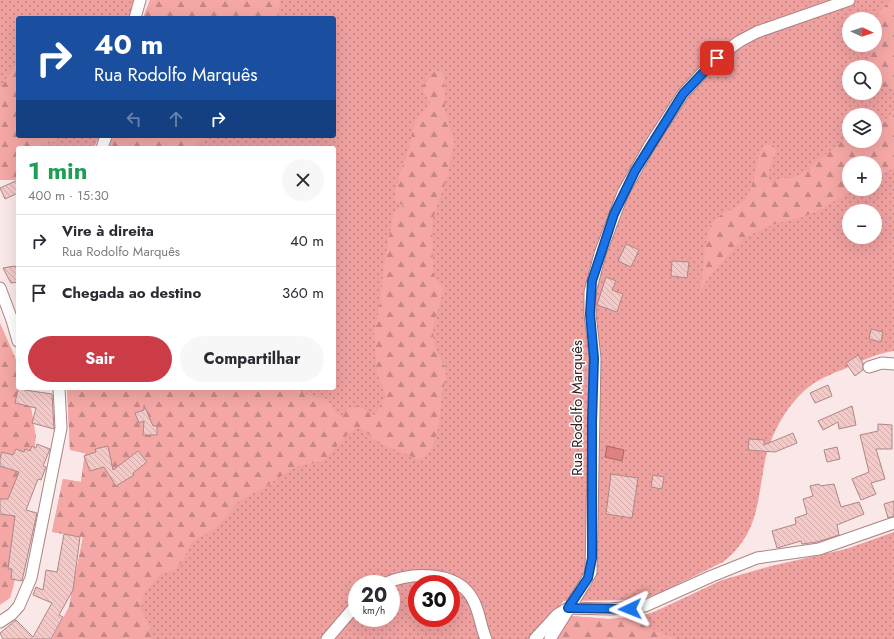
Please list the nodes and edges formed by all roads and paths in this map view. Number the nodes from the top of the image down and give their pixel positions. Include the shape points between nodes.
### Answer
1 (140, 0) edge
2 (849, 0) edge
3 (136, 16) edge
4 (0, 288) edge
5 (16, 334) edge
6 (894, 364) edge
7 (869, 367) dead end
8 (57, 390) edge
9 (894, 523) edge
10 (400, 579) edge
11 (568, 608) junction
12 (348, 614) edge
13 (0, 622) edge
14 (327, 639) edge
15 (486, 639) edge
16 (534, 639) edge
17 (550, 639) edge

1 - 3 street
2 - 11 street, Rua Rodolfo Marquês via 757,32 717,58 683,94 623,193 600,254 590,292 594,358 592,558 588,578
4 - 5 street
6 - 7 street via 882,363
8 - 13 street via 61,428 31,578 18,606
9 - 11 street via 819,549 757,558 645,606 606,610
10 - 15 street via 431,577 447,579 461,585 476,607
11 - 16 street via 557,615
11 - 17 street, Rua Rodolfo Marquês
12 - 14 street

